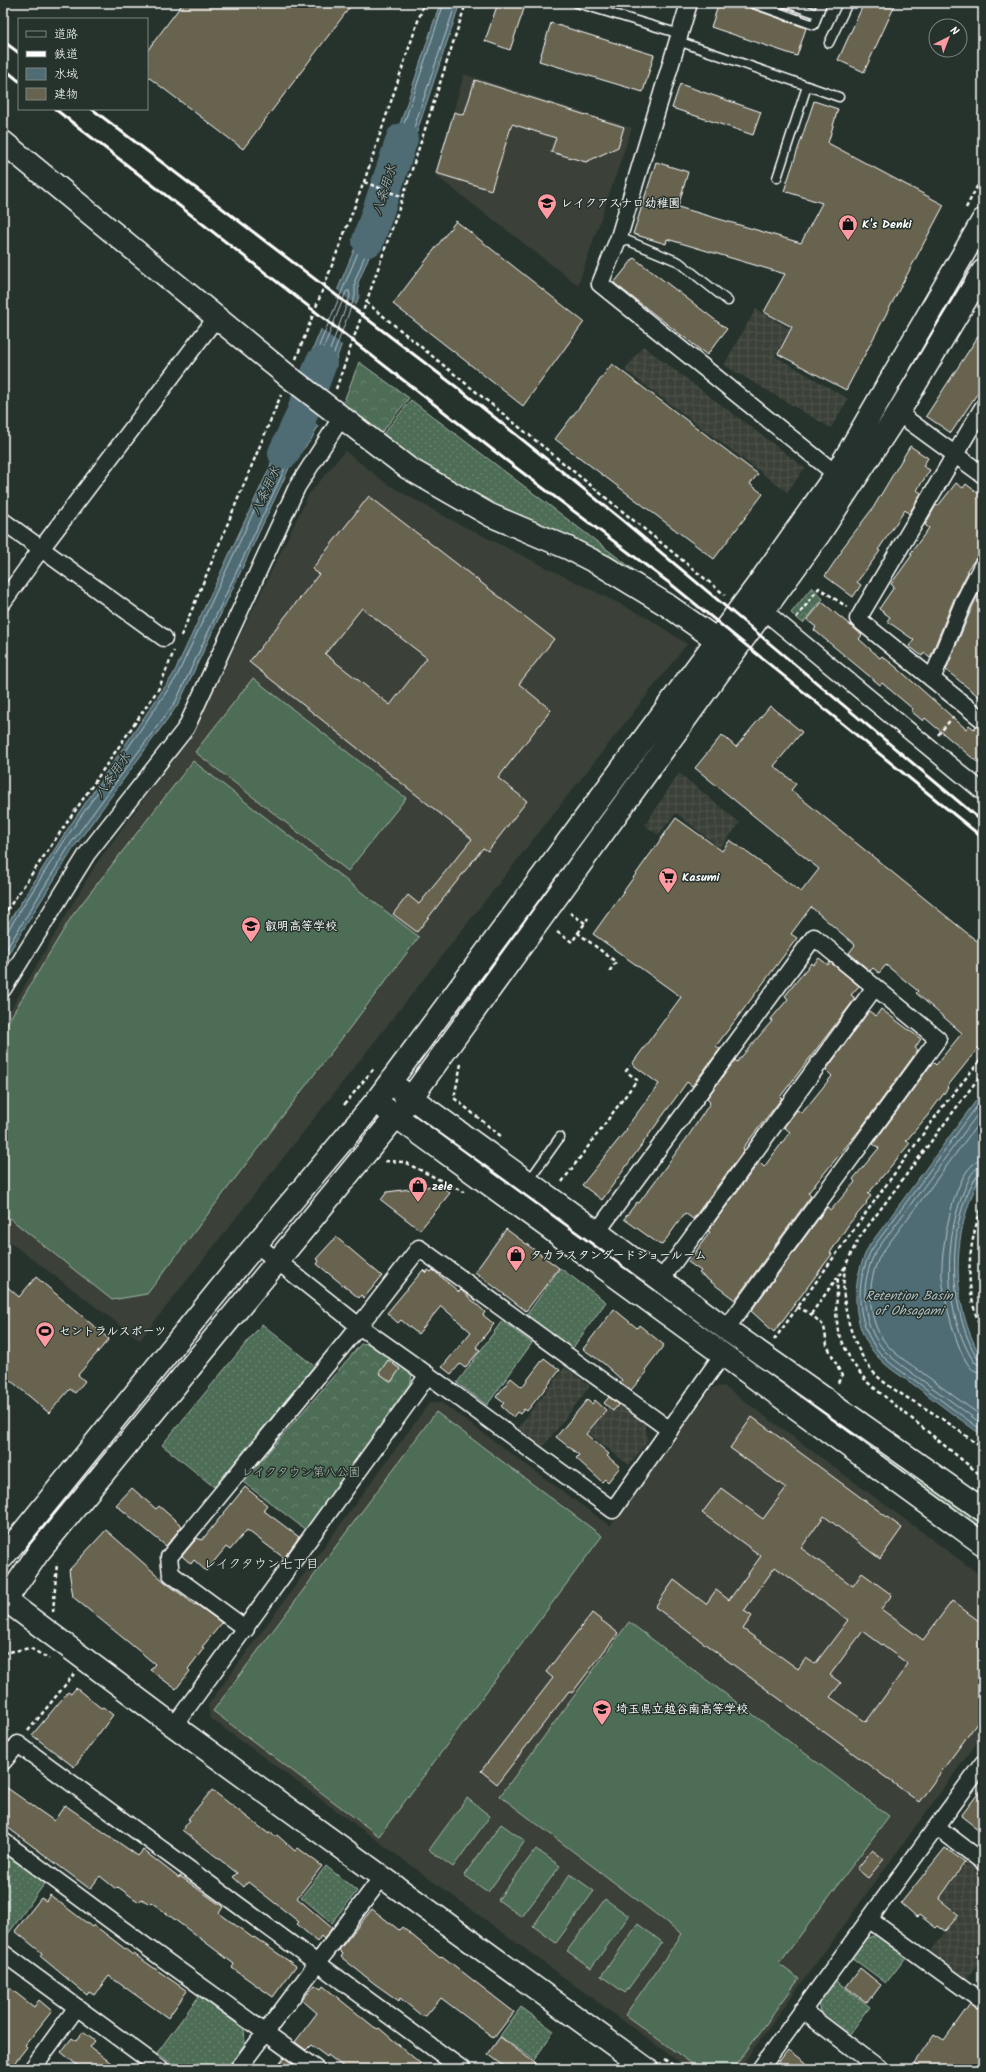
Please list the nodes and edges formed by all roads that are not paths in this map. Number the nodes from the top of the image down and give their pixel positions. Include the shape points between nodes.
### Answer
1 (577, 3) edge
2 (689, 3) edge
3 (752, 3) edge
4 (786, 3) edge
5 (822, 3) edge
6 (848, 3) edge
7 (818, 14) junction
8 (679, 38) junction
9 (829, 43) dead end
10 (807, 86) junction
11 (839, 97) dead end
12 (3, 142) edge
13 (777, 178) dead end
14 (983, 220) edge
15 (619, 237) junction
16 (983, 271) edge
17 (728, 301) dead end
18 (216, 318) junction
19 (983, 407) edge
20 (332, 411) junction
21 (898, 413) junction
22 (954, 453) junction
23 (836, 474) junction
24 (983, 475) edge
25 (3, 521) edge
26 (41, 549) junction
27 (983, 564) edge
28 (3, 602) edge
29 (764, 611) junction
30 (164, 638) dead end
31 (717, 640) junction
32 (932, 679) junction
33 (983, 720) edge
34 (983, 792) edge
35 (875, 987) junction
36 (3, 990) edge
37 (390, 1082) junction
38 (411, 1098) junction
39 (376, 1102) junction
40 (397, 1117) junction
41 (560, 1137) dead end
42 (527, 1183) junction
43 (597, 1232) junction
44 (256, 1244) junction
45 (277, 1260) junction
46 (660, 1281) junction
47 (360, 1326) junction
48 (726, 1329) junction
49 (723, 1354) junction
50 (428, 1375) junction
51 (670, 1430) junction
52 (983, 1510) edge
53 (983, 1544) edge
54 (3, 1557) edge
55 (4, 1601) edge
56 (246, 1629) junction
57 (174, 1726) junction
58 (3, 1762) edge
59 (983, 1763) edge
60 (937, 1827) junction
61 (3, 1841) edge
62 (983, 1862) edge
63 (382, 1878) junction
64 (870, 1920) junction
65 (3, 1953) edge
66 (319, 1964) junction
67 (983, 2002) edge
68 (77, 2007) junction
69 (802, 2010) junction
70 (266, 2032) junction
71 (32, 2069) edge
72 (161, 2069) edge
73 (238, 2069) edge
74 (316, 2069) edge
75 (462, 2069) edge
76 (647, 2069) edge
77 (760, 2069) edge
78 (880, 2069) edge

1 - 8 lane
2 - 8 street
3 - 7 lane via 814,25
4 - 7 lane
5 - 7 lane
6 - 9 lane
8 - 10 lane
8 - 15 street
10 - 11 lane
10 - 13 lane
12 - 18 street
14 - 23 street
15 - 17 lane via 679,262
15 - 23 street via 600,284
16 - 21 street
18 - 20 street
18 - 26 street
19 - 22 street
20 - 31 street via 408,468 455,497 603,566 667,605
20 - 36 street via 186,728 88,854
21 - 22 street
21 - 29 street via 820,533
22 - 24 street
22 - 32 street via 858,619
23 - 31 street
25 - 26 street
26 - 28 street
26 - 30 street
27 - 32 street via 963,603
29 - 34 street
29 - 38 street
31 - 37 street
32 - 33 street
35 - 43 street via 814,936
35 - 46 street
35 - 48 street via 938,1039
37 - 38 street
37 - 39 street
38 - 40 street
38 - 42 street
39 - 40 street
39 - 44 street
40 - 45 street
40 - 49 street
41 - 42 lane
42 - 43 street
43 - 46 street
44 - 45 street
44 - 54 street
45 - 47 street
45 - 55 street via 38,1553
46 - 48 street
47 - 50 street
47 - 51 street via 420,1248
47 - 56 street via 169,1557 171,1574
48 - 52 street
49 - 51 street
49 - 53 street
50 - 51 street via 612,1510
50 - 56 street
55 - 57 street
56 - 57 street
57 - 63 street
58 - 66 street via 18,1744
59 - 60 street
60 - 62 street
60 - 64 street
61 - 70 street
63 - 66 street
63 - 76 street
64 - 67 street
64 - 69 street
65 - 68 street
66 - 70 street
66 - 75 street
68 - 71 street
68 - 72 street
69 - 77 street
69 - 78 street
70 - 73 street
70 - 74 street

